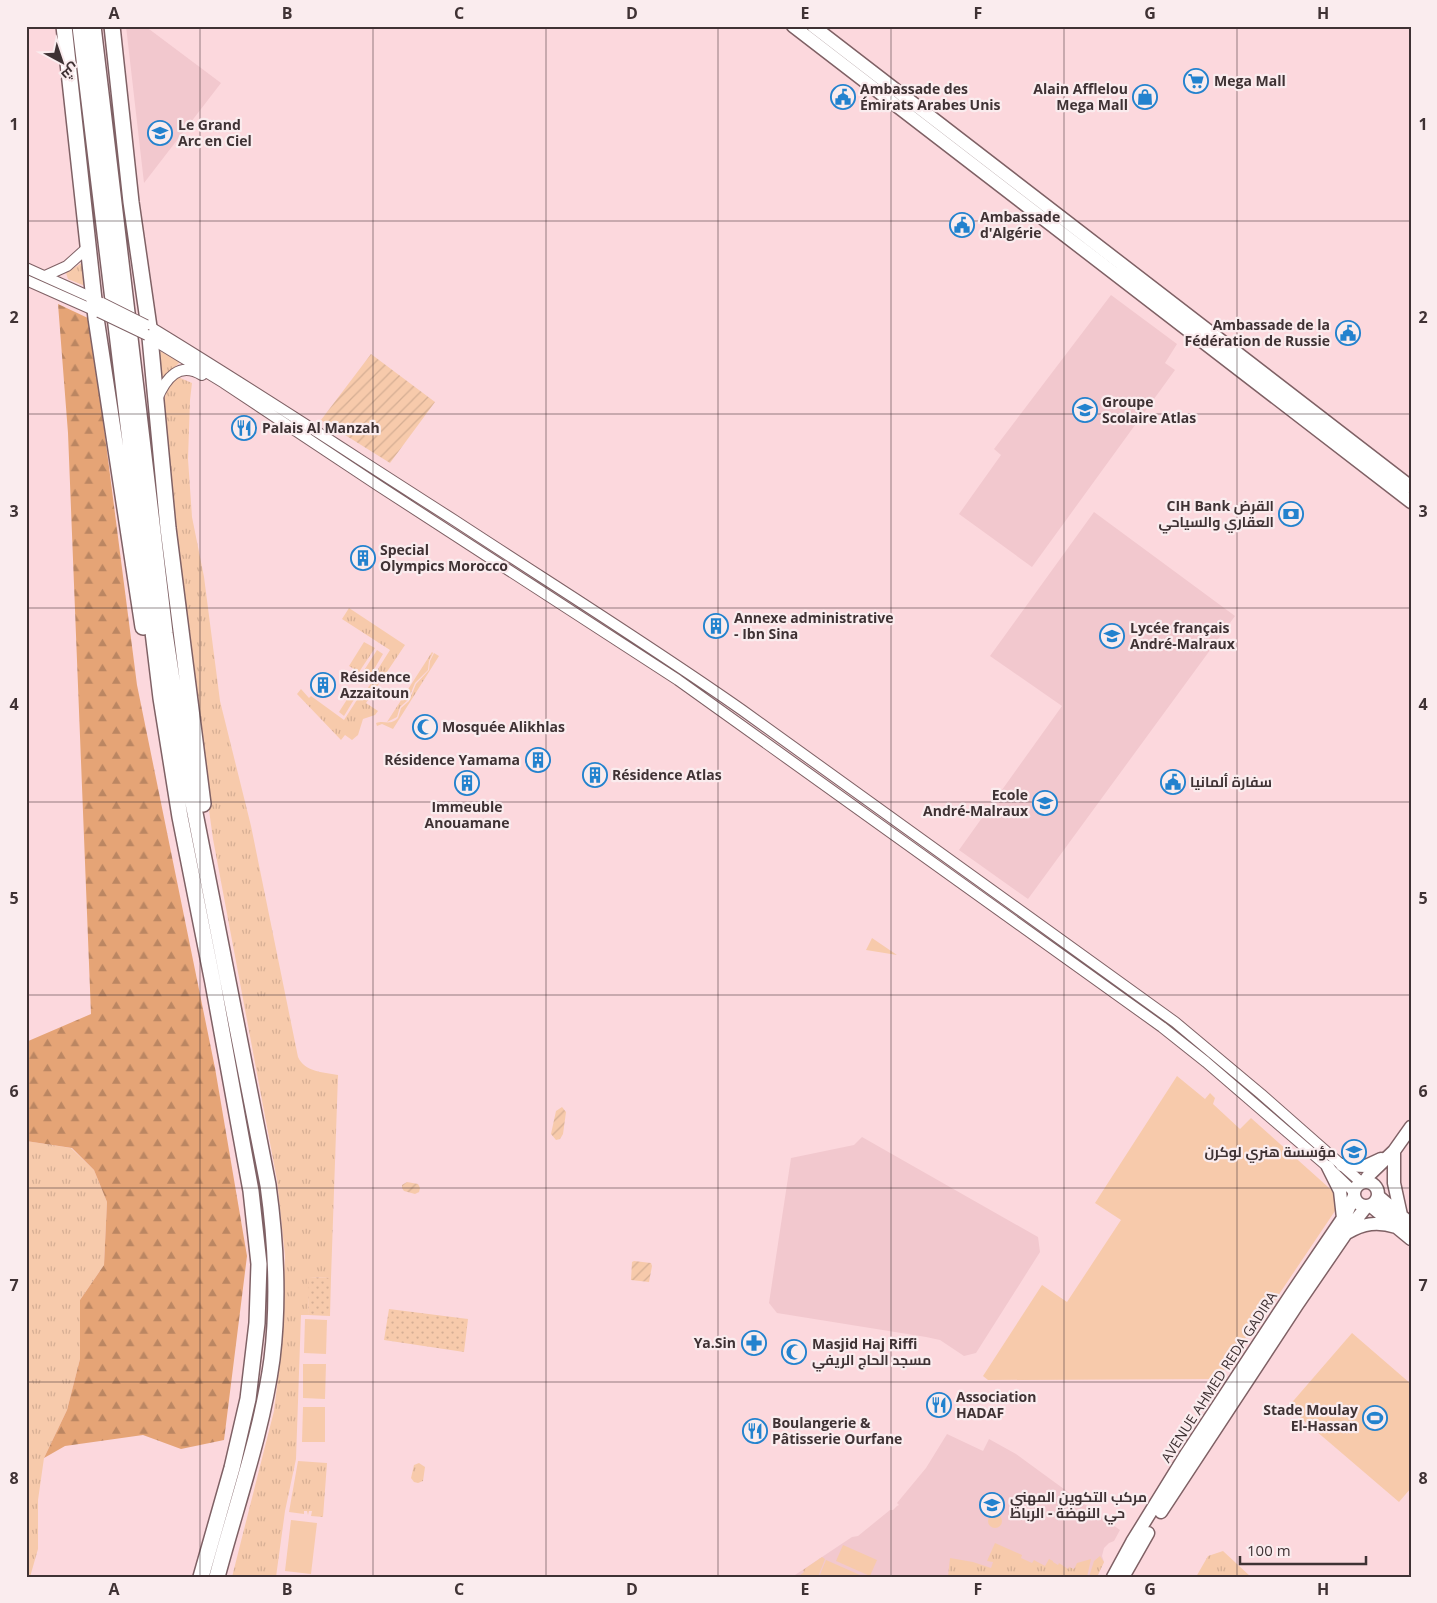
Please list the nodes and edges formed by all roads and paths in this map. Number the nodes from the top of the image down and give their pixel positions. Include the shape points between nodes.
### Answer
1 (64, 26) edge
2 (80, 26) edge
3 (93, 26) edge
4 (112, 26) edge
5 (792, 26) edge
6 (813, 26) edge
7 (87, 248) junction
8 (26, 268) edge
9 (45, 276) junction
10 (26, 280) edge
11 (98, 306) junction
12 (148, 331) junction
13 (156, 402) junction
14 (265, 409) junction
15 (1411, 487) edge
16 (1411, 502) edge
17 (161, 698) junction
18 (216, 917) junction
19 (1411, 1127) edge
20 (1394, 1151) junction
21 (1342, 1165) junction
22 (1328, 1167) junction
23 (1358, 1188) junction
24 (1373, 1201) junction
25 (1343, 1218) junction
26 (1398, 1221) junction
27 (1411, 1224) edge
28 (1345, 1234) junction
29 (1411, 1239) edge
30 (201, 1577) edge
31 (217, 1577) edge
32 (1113, 1577) edge
33 (1123, 1577) edge

1 - 7 highway
2 - 17 highway
3 - 18 highway via 164,633 183,752
4 - 12 highway
5 - 16 main road
6 - 15 main road
7 - 9 street via 67,266
7 - 11 highway
8 - 9 street
9 - 11 street
10 - 11 street
11 - 12 street, bridge
11 - 17 highway via 146,652
12 - 13 highway
12 - 14 street
12 - 21 street via 402,487 720,695 1162,1012
13 - 14 street via 174,375 180,370 190,369 254,406
13 - 18 highway via 177,607 215,882
14 - 22 street via 678,680 1162,1027
17 - 30 highway via 180,817 231,1075 260,1264 248,1399
18 - 31 highway via 268,1185 276,1286 272,1359 264,1401
19 - 20 main road
20 - 21 main road via 1366,1166
20 - 23 main road, AVENUE AHMED REDA GADIRA
20 - 24 main road, AVENUE AHMED REDA GADIRA
20 - 26 main road
21 - 23 street
22 - 23 street
22 - 25 main road via 1340,1191
23 - 24 main road via 1358,1204
23 - 24 main road via 1370,1183 1374,1185
23 - 25 main road, AVENUE AHMED REDA GADIRA
24 - 26 main road
24 - 28 main road, AVENUE AHMED REDA GADIRA
25 - 32 main road, AVENUE AHMED REDA GADIRA via 1214,1412
26 - 27 main road
26 - 28 main road via 1374,1223
26 - 29 main road
28 - 33 main road, AVENUE AHMED REDA GADIRA via 1161,1511

